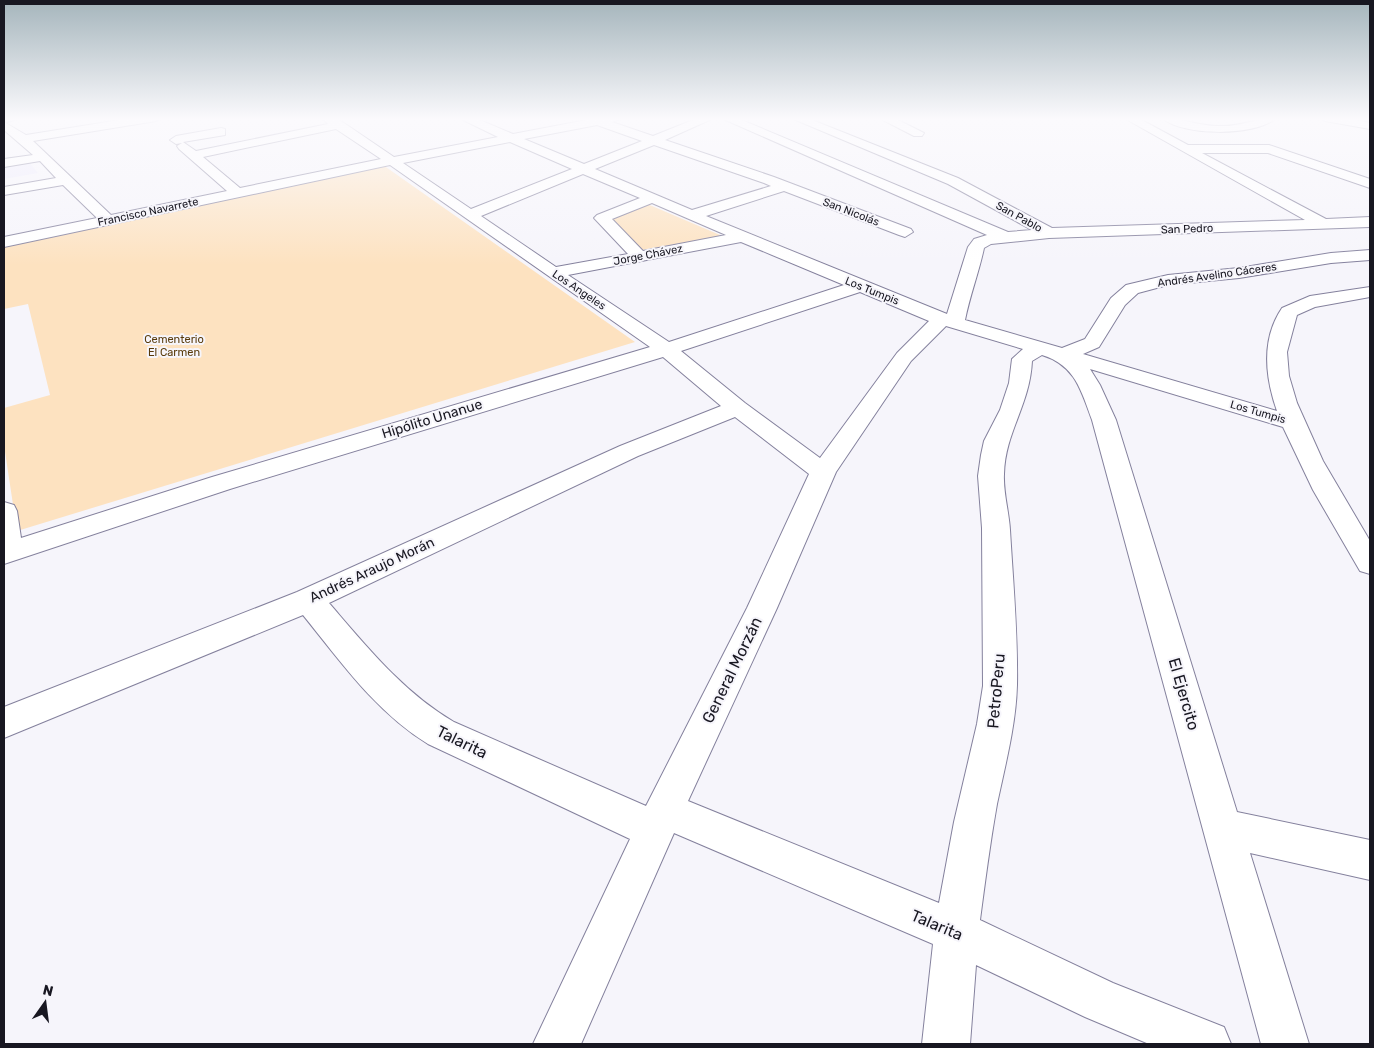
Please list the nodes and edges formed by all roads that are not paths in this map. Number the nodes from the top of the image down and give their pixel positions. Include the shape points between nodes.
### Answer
1 (53, 167) edge
2 (207, 167) edge
3 (363, 167) edge
4 (401, 167) edge
5 (585, 167) edge
6 (730, 167) edge
7 (844, 167) edge
8 (918, 167) edge
9 (1218, 167) edge
10 (1321, 167) edge
11 (582, 168) junction
12 (67, 180) junction
13 (1370, 184) edge
14 (784, 186) junction
15 (4, 191) edge
16 (237, 193) junction
17 (653, 198) junction
18 (470, 215) junction
19 (692, 215) junction
20 (109, 221) junction
21 (1367, 224) edge
22 (1327, 225) junction
23 (905, 232) dead end
24 (1049, 233) junction
25 (743, 237) junction
26 (1005, 237) junction
27 (4, 242) edge
28 (1370, 255) edge
29 (640, 257) junction
30 (553, 273) junction
31 (860, 286) junction
32 (1370, 292) edge
33 (948, 321) junction
34 (666, 349) junction
35 (1051, 352) junction
36 (737, 408) junction
37 (1294, 422) junction
38 (823, 472) junction
39 (4, 511) edge
40 (6, 553) edge
41 (1370, 564) edge
42 (308, 600) junction
43 (4, 723) edge
44 (660, 820) junction
45 (1223, 828) junction
46 (1370, 860) edge
47 (956, 932) junction
48 (557, 1044) edge
49 (946, 1044) edge
50 (1207, 1044) edge
51 (1286, 1044) edge

1 - 12 street
2 - 16 street
3 - 16 street, Francisco Navarrete
4 - 18 street, Los Angeles
5 - 11 street
6 - 14 street, San Nicolás
7 - 26 street, San Pedro
8 - 24 street, San Pablo via 953,181
9 - 22 street
10 - 13 street
11 - 17 street, Los Tumpis
11 - 18 street
12 - 15 street
12 - 20 street
14 - 19 street
14 - 23 street, San Nicolás
16 - 20 street, Francisco Navarrete
17 - 19 street, Los Tumpis
17 - 29 street via 602,218
18 - 30 street, Los Angeles
19 - 25 street, Los Tumpis
20 - 27 street, Francisco Navarrete
21 - 22 street, San Pedro
22 - 24 street, San Pedro
24 - 26 street, San Pedro
25 - 29 street, Jorge Chávez
25 - 31 street, Los Tumpis
26 - 33 street, San Pedro via 980,242 976,247 969,276
28 - 35 street, Andrés Avelino Cáceres via 1168,280 1132,289 1118,302 1092,343 1080,350
29 - 30 street, Jorge Chávez
30 - 34 street, Los Angeles
31 - 33 street, Los Tumpis
31 - 34 street, Hipólito Unanue
32 - 37 street via 1310,302 1289,312 1277,354 1282,388
33 - 35 street, Los Tumpis
33 - 38 street, General Morzán via 904,357
34 - 36 street, Los Angeles
34 - 40 street, Hipólito Unanue via 221,483
35 - 37 street, Los Tumpis
35 - 45 street, El Ejercito via 1077,366 1088,378 1104,420
35 - 47 street, PetroPeru via 1022,359 1020,383 993,455 991,476 996,528 1000,686
36 - 38 street, Los Angeles
36 - 42 street, Andrés Araujo Morán via 629,451
37 - 41 street via 1320,480
38 - 44 street, General Morzán
39 - 40 street
42 - 43 street, Andrés Araujo Morán
42 - 44 street, Talarita via 378,682 416,718 534,776
44 - 47 street, Talarita
44 - 48 street, General Morzán
45 - 46 street
45 - 51 street, El Ejercito
47 - 49 street, PetroPeru
47 - 50 street, Talarita via 1101,1002

